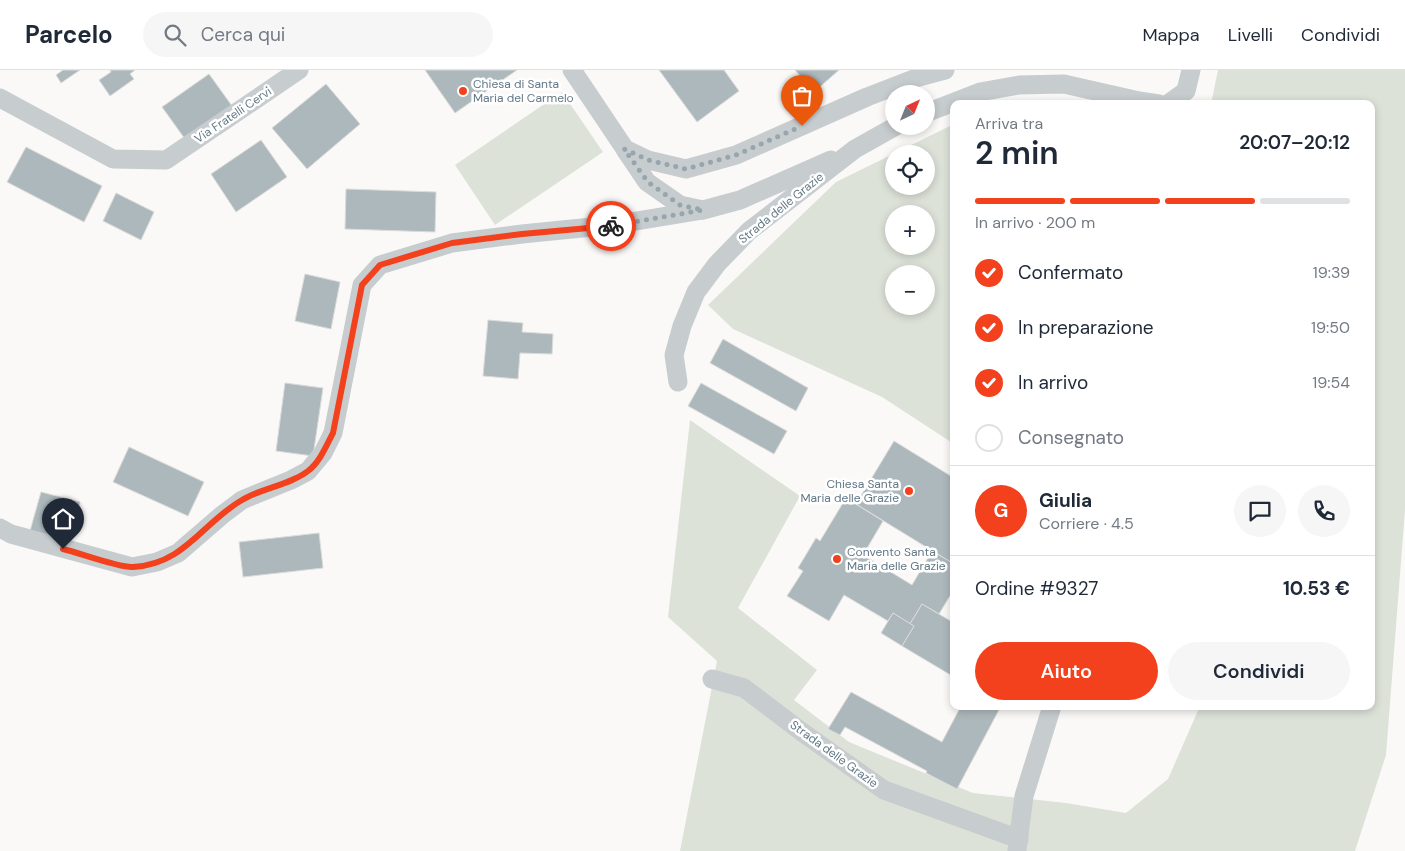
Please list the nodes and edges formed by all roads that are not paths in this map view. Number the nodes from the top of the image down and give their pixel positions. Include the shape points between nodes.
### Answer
1 (299, 70) edge
2 (572, 70) edge
3 (945, 70) edge
4 (1191, 70) edge
5 (0, 98) edge
6 (959, 100) edge
7 (1135, 100) edge
8 (1174, 100) edge
9 (950, 104) edge
10 (935, 110) edge
11 (885, 132) edge
12 (624, 149) junction
13 (856, 149) junction
14 (703, 210) junction
15 (678, 382) dead end
16 (0, 528) edge
17 (712, 679) dead end
18 (1051, 710) edge
19 (1018, 845) edge

1 - 5 street, Via Fratelli Cervi via 166,160 113,159
2 - 12 street, Strada delle Grazie
3 - 12 street via 867,97 736,155 686,169 648,160
4 - 8 street via 1186,91
6 - 7 street via 980,92 1064,84
9 - 10 street
11 - 13 street, Strada delle Grazie
12 - 14 street, Strada delle Grazie via 648,182 680,205
13 - 14 street, Strada delle Grazie via 740,200
13 - 15 street, Strada delle Grazie via 750,231 717,264 696,292 682,326 674,355
14 - 16 street, Strada delle Grazie via 612,226 452,243 380,265 362,285 333,433 323,453 308,471 242,500 178,553 132,567 11,534
17 - 19 street, Strada delle Grazie via 744,688 884,790
18 - 19 street, Strada delle Grazie via 1024,796

